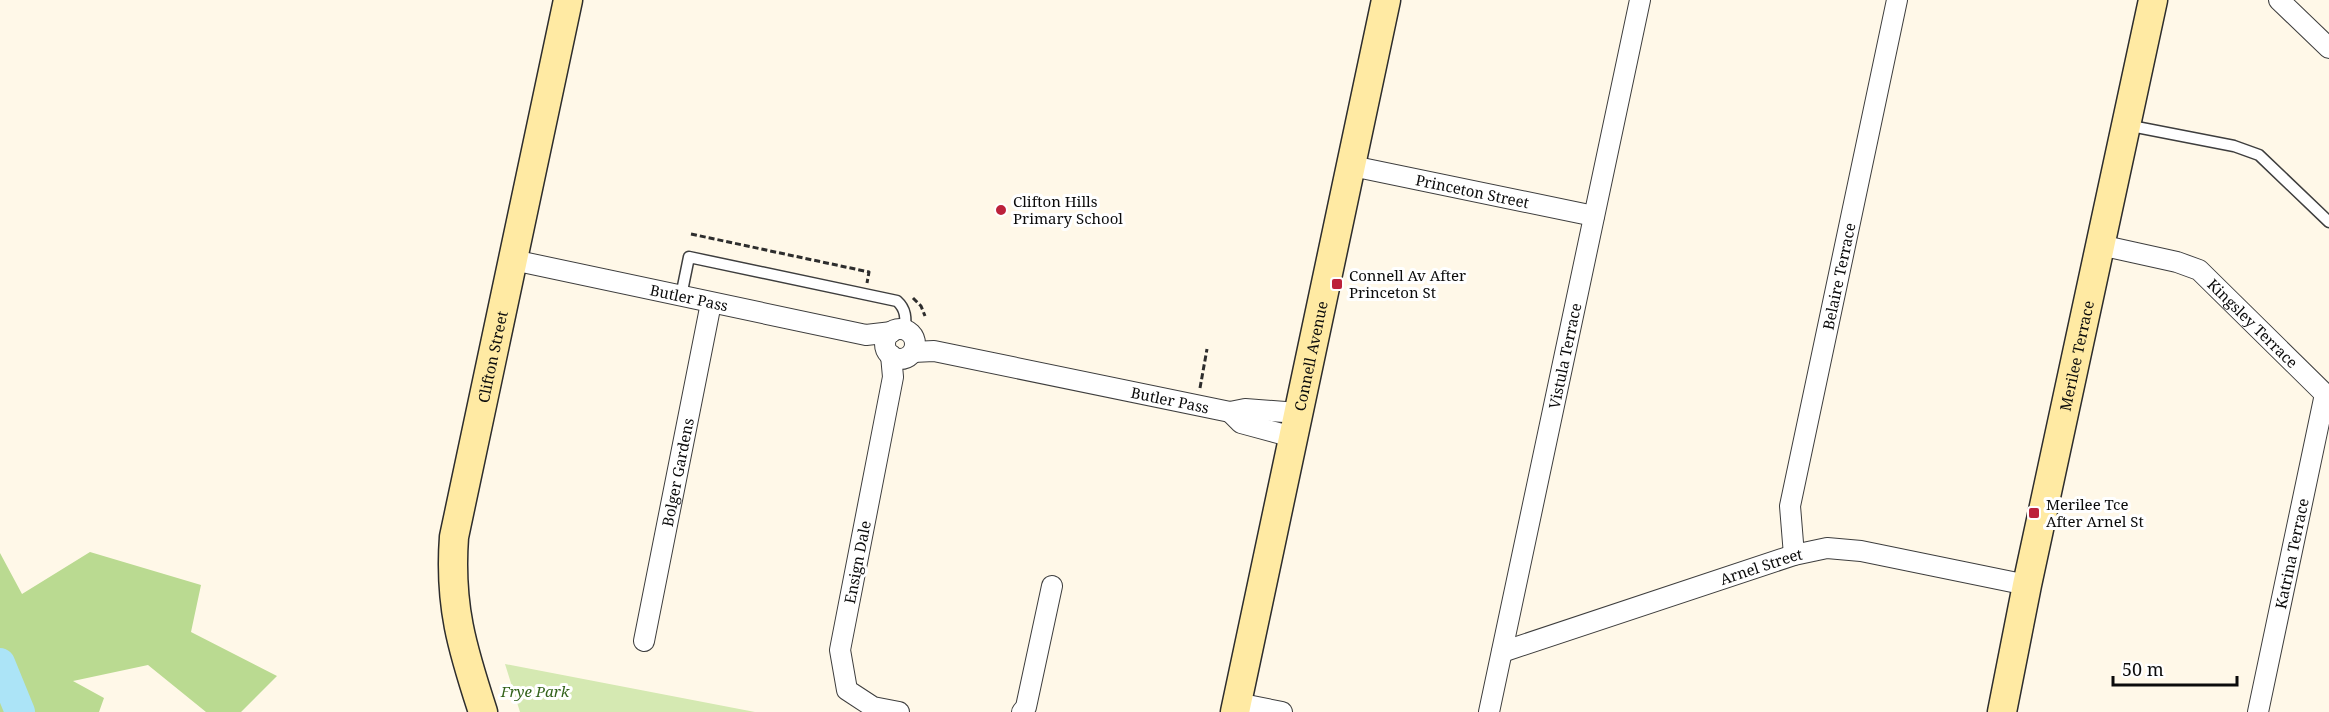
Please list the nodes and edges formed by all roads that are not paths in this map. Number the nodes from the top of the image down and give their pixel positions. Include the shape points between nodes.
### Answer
1 (568, 0) edge
2 (1386, 0) edge
3 (1640, 0) edge
4 (1897, 0) edge
5 (2153, 0) edge
6 (2285, 2) edge
7 (2329, 48) edge
8 (2125, 124) junction
9 (1352, 166) junction
10 (1594, 216) junction
11 (2329, 222) edge
12 (2100, 245) junction
13 (513, 260) junction
14 (681, 296) junction
15 (711, 303) junction
16 (901, 345) junction
17 (2327, 396) edge
18 (1296, 425) junction
19 (1794, 555) junction
20 (2026, 585) junction
21 (1052, 586) dead end
22 (644, 641) dead end
23 (1502, 652) junction
24 (1236, 707) edge
25 (483, 712) edge
26 (899, 712) edge
27 (1022, 712) edge
28 (1281, 712) edge
29 (1489, 712) edge
30 (2002, 712) edge
31 (2258, 712) edge

1 - 13 street, Clifton Street
2 - 9 street, Connell Avenue
3 - 10 street, Vistula Terrace
4 - 19 street, Belaire Terrace via 1790,506
5 - 8 street, Merilee Terrace
6 - 7 street
8 - 11 lane via 2234,146 2259,155
8 - 12 street, Merilee Terrace
9 - 10 street, Princeton Street
9 - 18 street, Connell Avenue
10 - 23 street, Vistula Terrace
12 - 17 street, Kingsley Terrace via 2199,270
12 - 20 street, Merilee Terrace
13 - 14 street, Butler Pass
13 - 25 street, Clifton Street via 454,537 451,573 461,644
14 - 15 street, Butler Pass
14 - 16 lane via 689,257 897,301 906,316
15 - 16 street, Butler Pass
15 - 22 street, Bolger Gardens
16 - 18 street, Butler Pass via 1230,412 1245,409
16 - 26 street, Ensign Dale via 840,650 847,690 873,706
17 - 31 street, Katrina Terrace
18 - 24 street, Connell Avenue
19 - 20 street, Arnel Street via 1827,548 1853,550
19 - 23 street, Arnel Street
20 - 30 street, Merilee Terrace
21 - 27 street
23 - 29 street, Vistula Terrace
24 - 28 street

